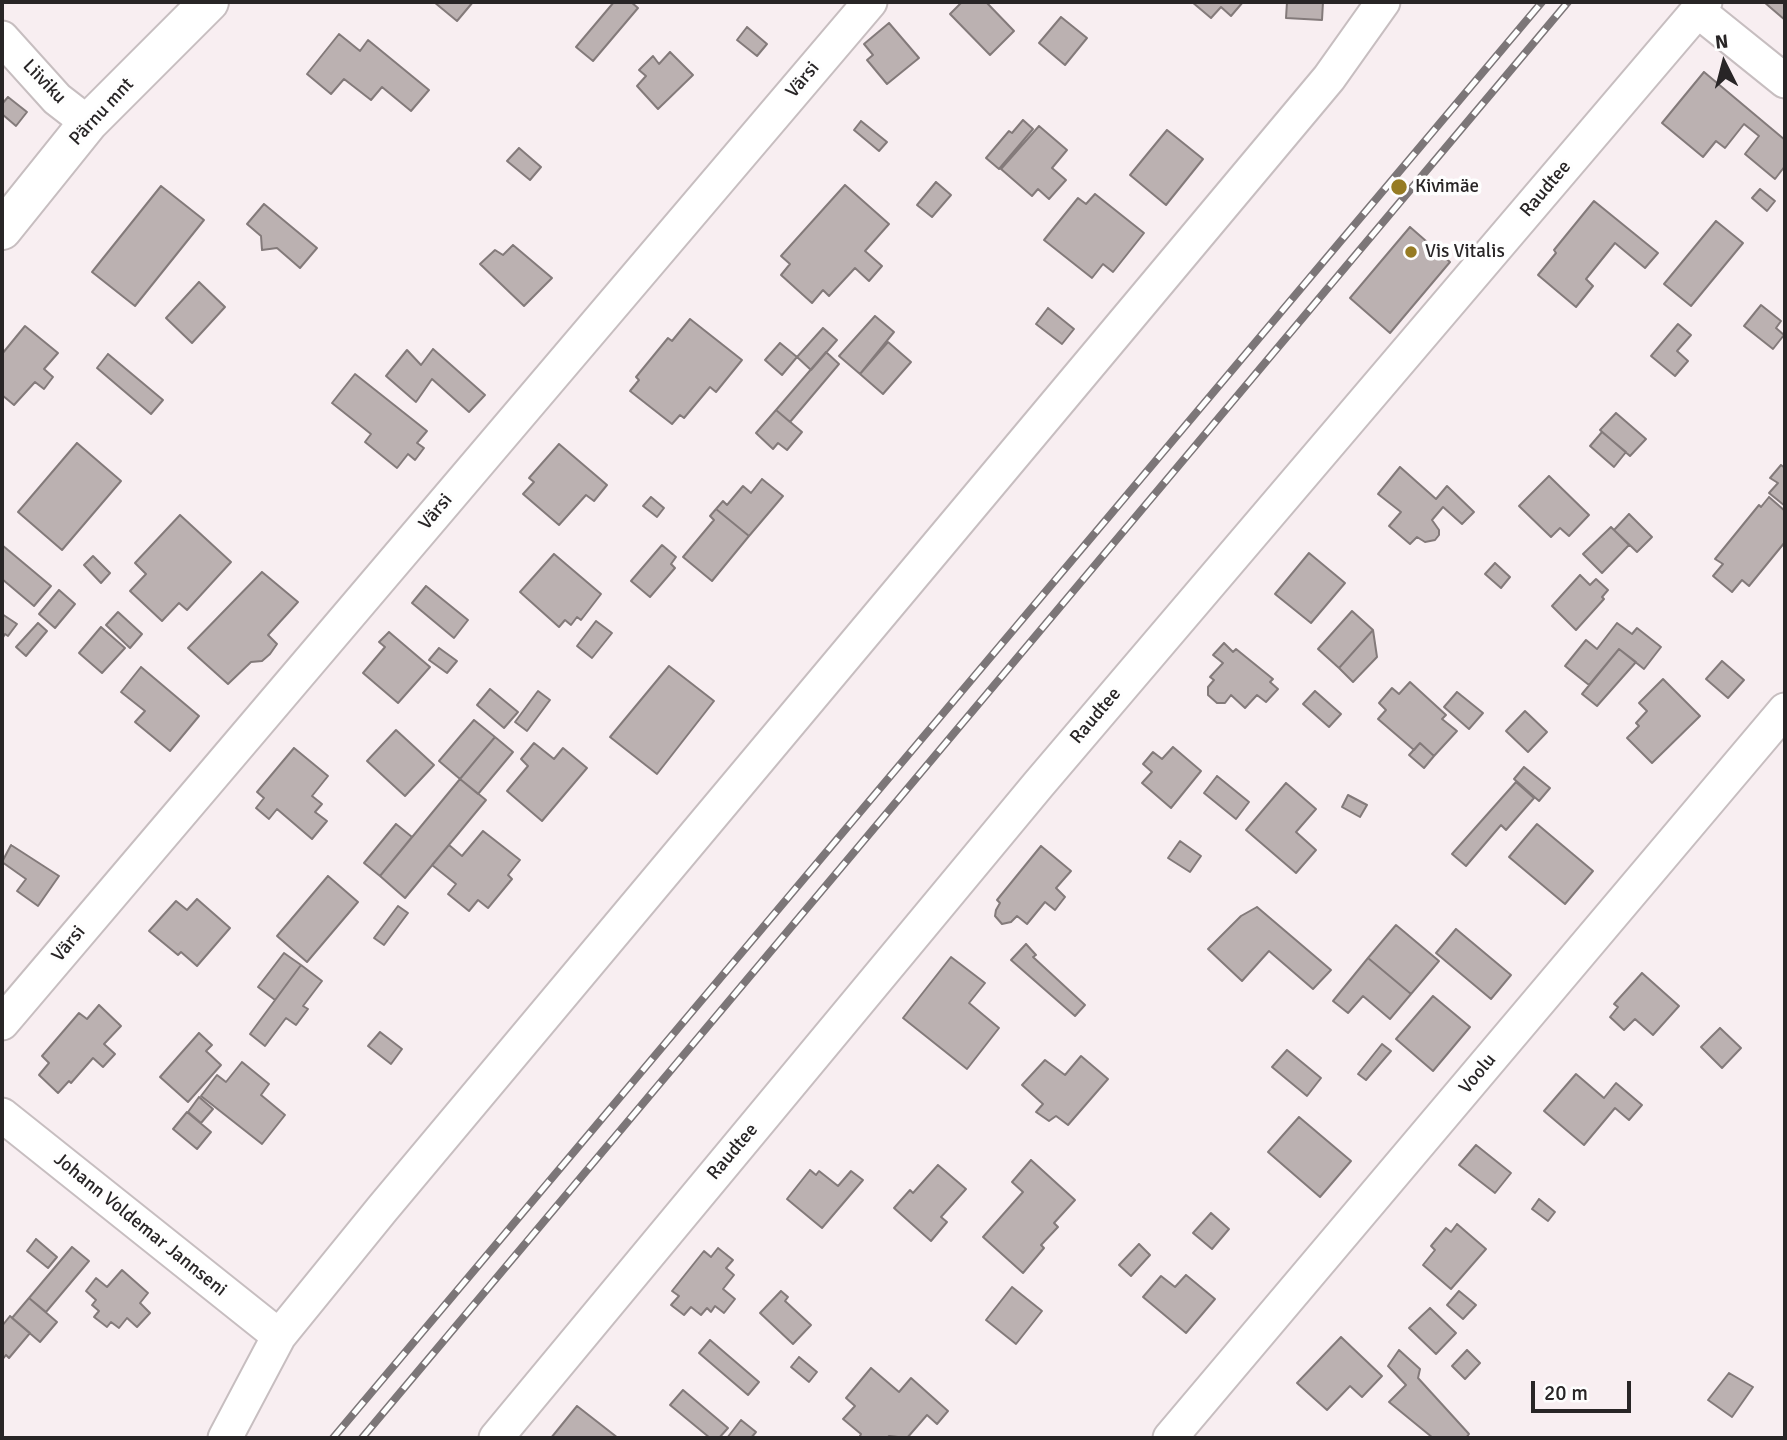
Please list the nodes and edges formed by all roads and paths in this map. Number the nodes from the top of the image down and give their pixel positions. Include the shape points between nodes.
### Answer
1 (209, 2) edge
2 (870, 2) edge
3 (1383, 2) edge
4 (1702, 6) edge
5 (2, 38) edge
6 (1785, 81) edge
7 (88, 123) junction
8 (2, 230) edge
9 (1785, 710) edge
10 (2, 1023) edge
11 (2, 1115) edge
12 (279, 1336) junction
13 (225, 1438) edge
14 (496, 1438) edge
15 (1170, 1438) edge

1 - 7 main road, Pärnu mnt
2 - 10 street, Värsi
3 - 12 street via 1329,78
4 - 6 street
4 - 14 street, Raudtee via 1038,785
5 - 7 street, Liiviku via 57,99
7 - 8 main road, Pärnu mnt
9 - 15 street, Voolu
11 - 12 street, Johann Voldemar Jannseni
12 - 13 street

